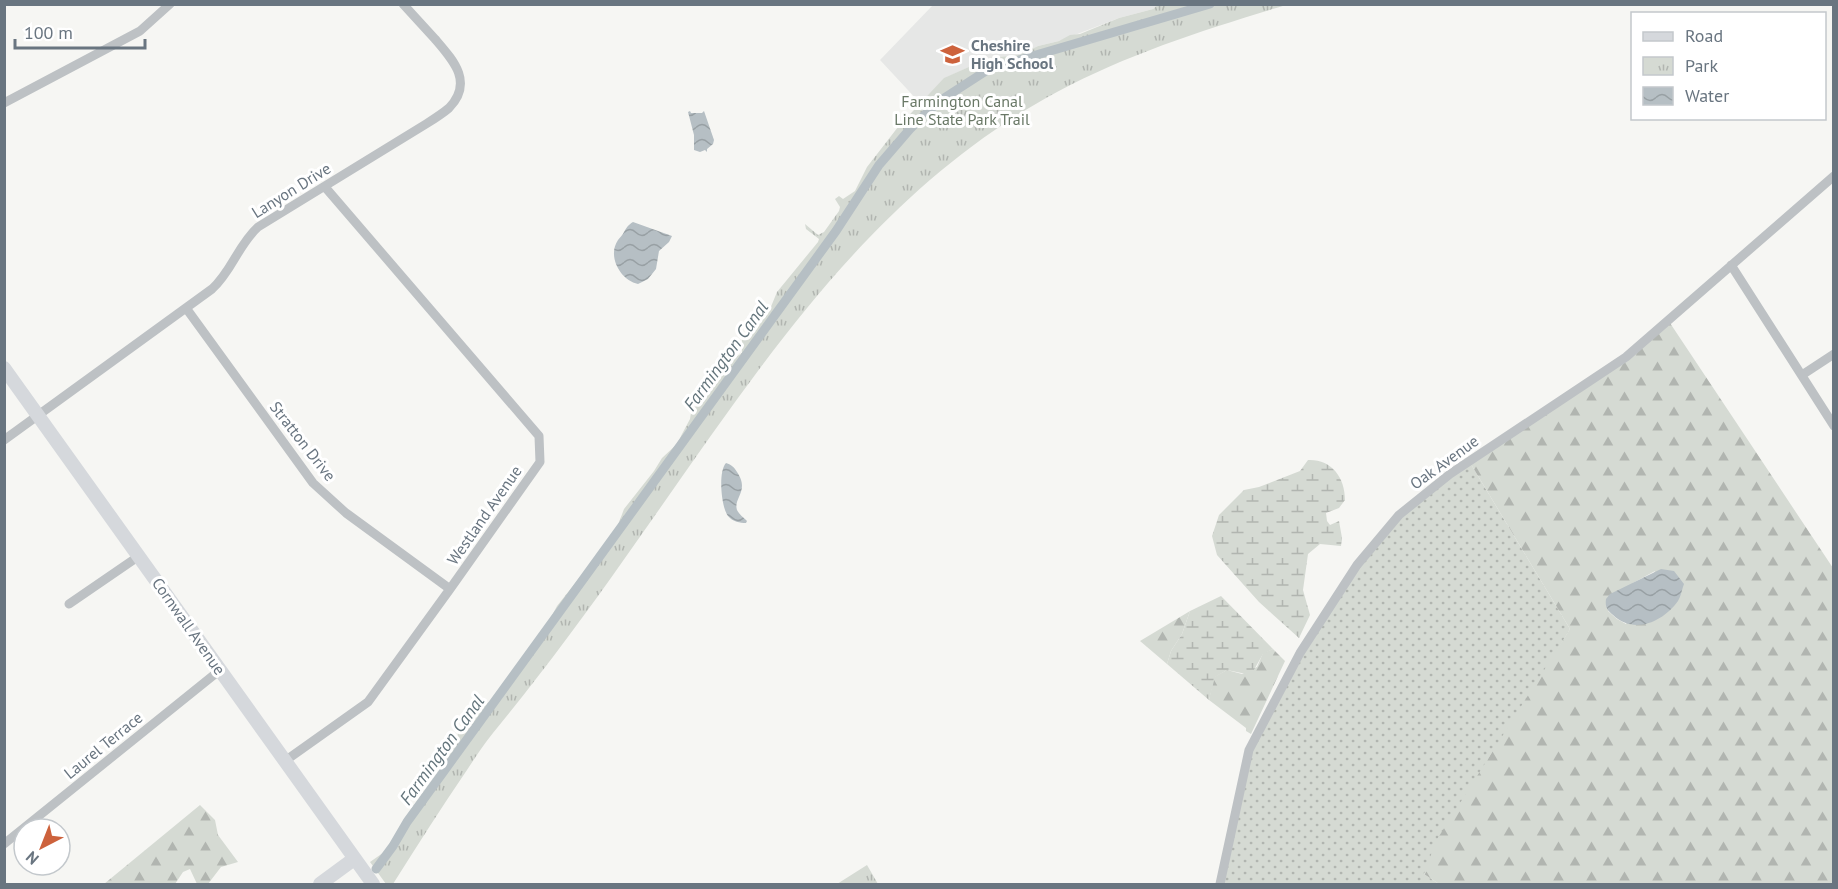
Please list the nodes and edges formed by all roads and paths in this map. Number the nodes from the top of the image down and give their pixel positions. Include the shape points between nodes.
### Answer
1 (170, 4) edge
2 (404, 4) edge
3 (4, 103) edge
4 (1833, 176) edge
5 (325, 187) junction
6 (1731, 265) junction
7 (186, 308) junction
8 (1833, 354) edge
9 (4, 368) edge
10 (1802, 375) junction
11 (38, 414) junction
12 (1833, 426) edge
13 (4, 440) edge
14 (139, 556) junction
15 (450, 589) junction
16 (69, 604) dead end
17 (220, 670) junction
18 (285, 761) junction
19 (4, 844) edge
20 (354, 859) junction
21 (320, 885) edge
22 (373, 885) edge
23 (1220, 885) edge

1 - 3 street via 140,31
2 - 5 street, Lanyon Drive via 454,62 461,81 459,92 440,115
4 - 6 street, Oak Avenue
5 - 7 street, Lanyon Drive via 258,227 221,281
5 - 15 street, Westland Avenue via 539,436 540,462
6 - 10 street
6 - 23 street, Oak Avenue via 1626,357 1450,474 1399,515 1357,565 1300,653 1250,750
7 - 11 street, Lanyon Drive
7 - 15 street, Stratton Drive via 313,483 346,513
8 - 10 street
9 - 11 street, Cornwall Avenue
10 - 12 street
11 - 13 street, Lanyon Drive
11 - 14 street, Cornwall Avenue
14 - 16 street
14 - 17 street, Cornwall Avenue
15 - 18 street, Westland Avenue via 368,702
17 - 18 street, Cornwall Avenue
17 - 19 street, Laurel Terrace
18 - 20 street, Cornwall Avenue
20 - 21 street
20 - 22 street, Cornwall Avenue

